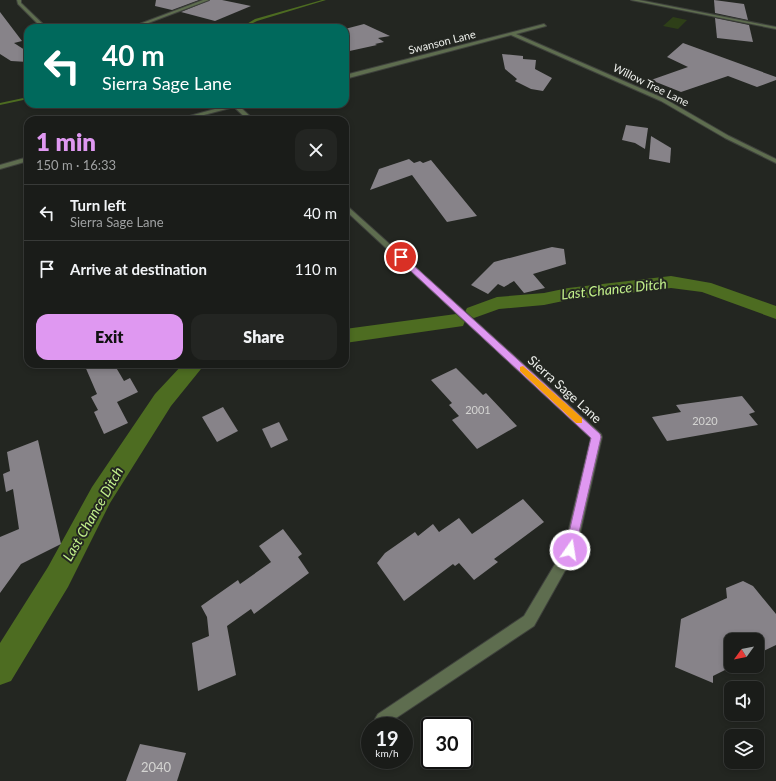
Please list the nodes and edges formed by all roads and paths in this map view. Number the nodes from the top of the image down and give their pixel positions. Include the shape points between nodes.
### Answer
1 (19, 0) edge
2 (207, 0) edge
3 (633, 0) edge
4 (41, 24) edge
5 (142, 24) edge
6 (544, 25) dead end
7 (776, 28) edge
8 (514, 34) junction
9 (349, 76) edge
10 (225, 108) edge
11 (240, 108) edge
12 (194, 116) edge
13 (247, 116) edge
14 (24, 160) edge
15 (776, 161) edge
16 (0, 167) edge
17 (349, 210) edge
18 (387, 717) edge

1 - 4 street via 19,3
2 - 5 street
3 - 7 street
6 - 8 street, Swanson Lane
8 - 9 street, Swanson Lane
8 - 15 street, Willow Tree Lane via 663,100 727,137
10 - 12 street
11 - 13 street
14 - 16 street
17 - 18 street, Sierra Sage Lane via 596,437 570,550 529,621

